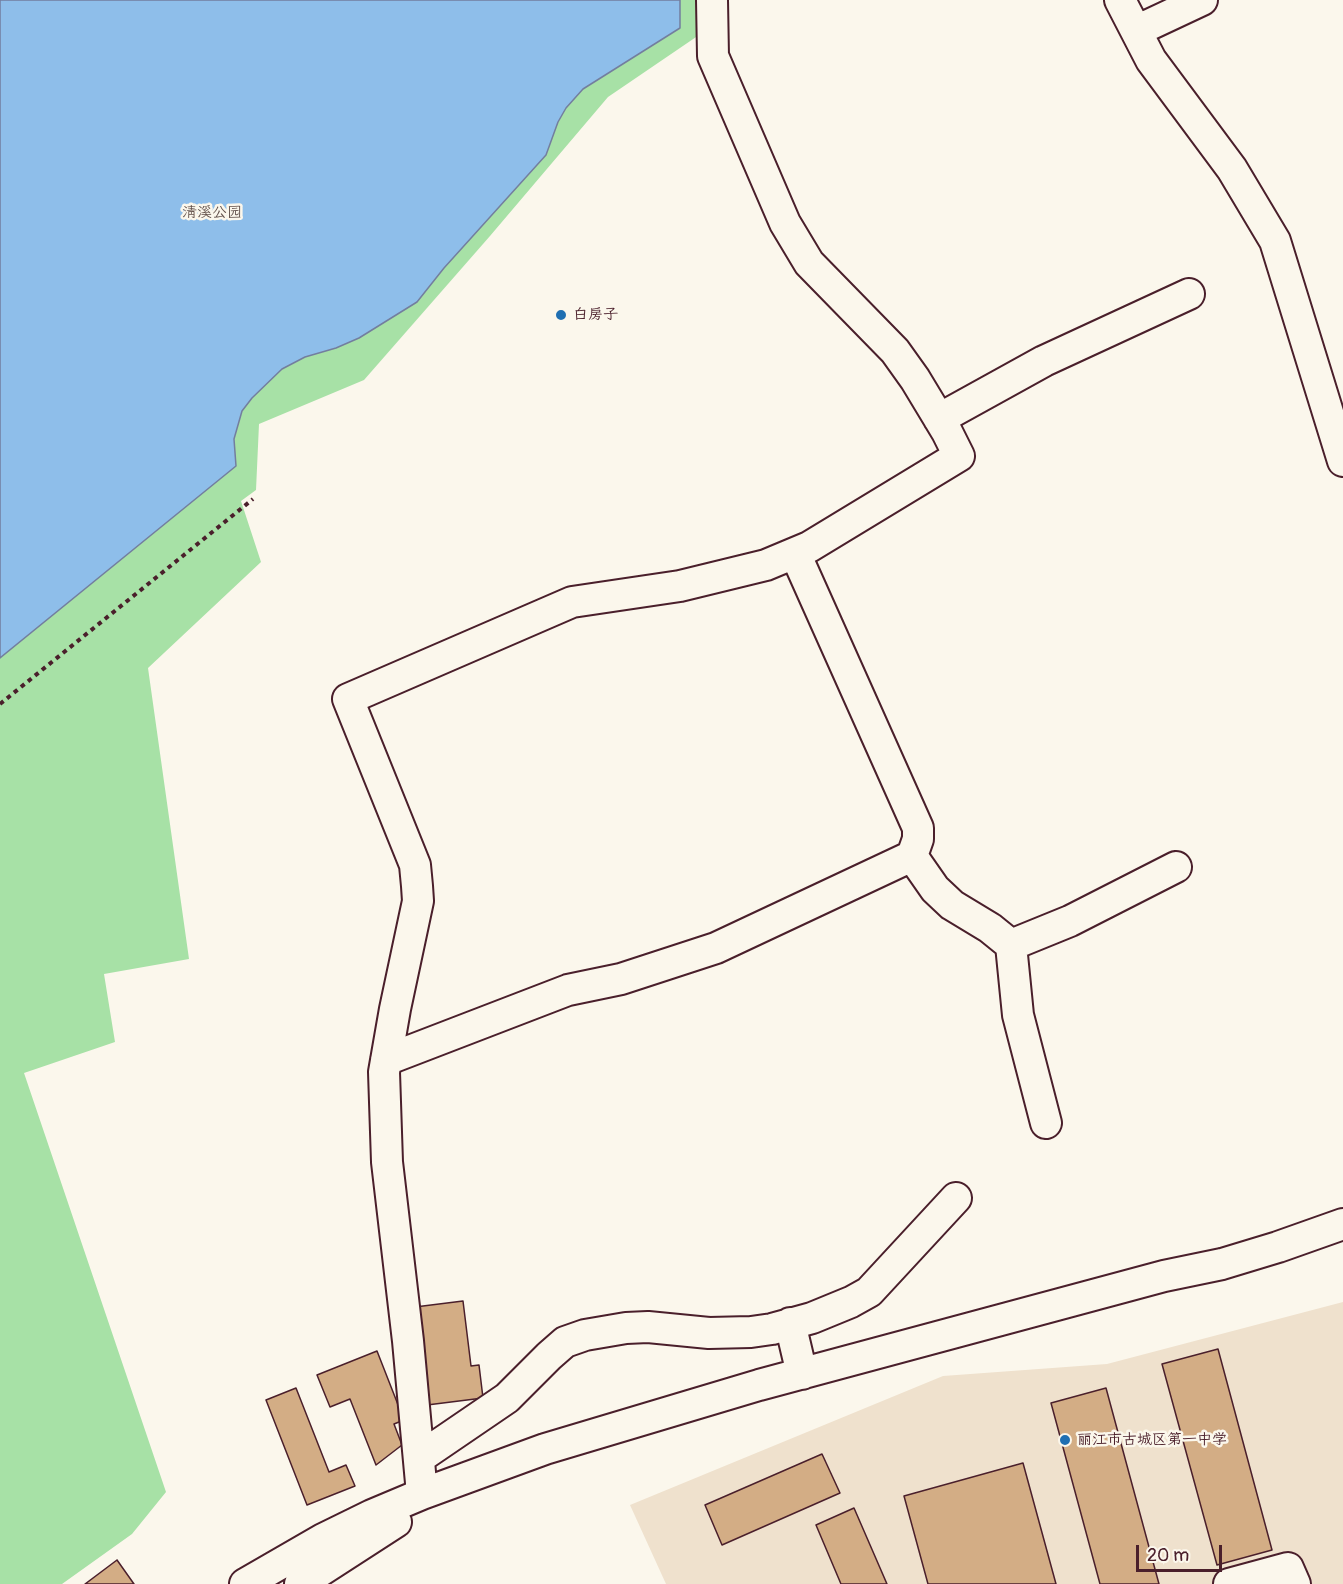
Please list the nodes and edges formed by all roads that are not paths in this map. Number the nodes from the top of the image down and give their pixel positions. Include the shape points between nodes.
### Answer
1 (712, 0) edge
2 (1120, 0) edge
3 (1202, 0) edge
4 (1136, 31) junction
5 (1189, 294) dead end
6 (939, 418) junction
7 (1343, 461) edge
8 (795, 553) junction
9 (912, 856) junction
10 (1176, 867) dead end
11 (1011, 945) junction
12 (386, 1060) junction
13 (1046, 1123) dead end
14 (956, 1198) dead end
15 (1343, 1224) edge
16 (790, 1323) junction
17 (802, 1374) junction
18 (419, 1458) junction
19 (473, 1475) junction
20 (422, 1494) junction
21 (295, 1576) edge
22 (255, 1581) edge
23 (1229, 1584) edge
24 (1295, 1584) edge

1 - 6 street via 713,56 785,223 809,263 895,351
2 - 4 street
3 - 4 street
4 - 7 street via 1151,60 1232,169 1275,241
5 - 6 street via 1044,361
6 - 8 street via 959,456
8 - 9 street via 918,828
8 - 12 street via 766,565 680,586 572,602 348,699 415,865 418,901
9 - 11 street via 935,889 952,905
9 - 12 street via 716,948 621,979 568,990
10 - 11 street via 1070,921
11 - 13 street via 1018,1015
12 - 18 street via 387,1162
14 - 16 street via 869,1292 812,1318
15 - 17 street via 1222,1264 1164,1276
16 - 17 street
16 - 18 street via 751,1332 626,1328 565,1342 507,1398
17 - 19 street via 618,1426
18 - 20 street
19 - 20 street
19 - 21 street via 378,1533
20 - 21 street via 362,1520
21 - 22 street
23 - 24 street via 1288,1568

